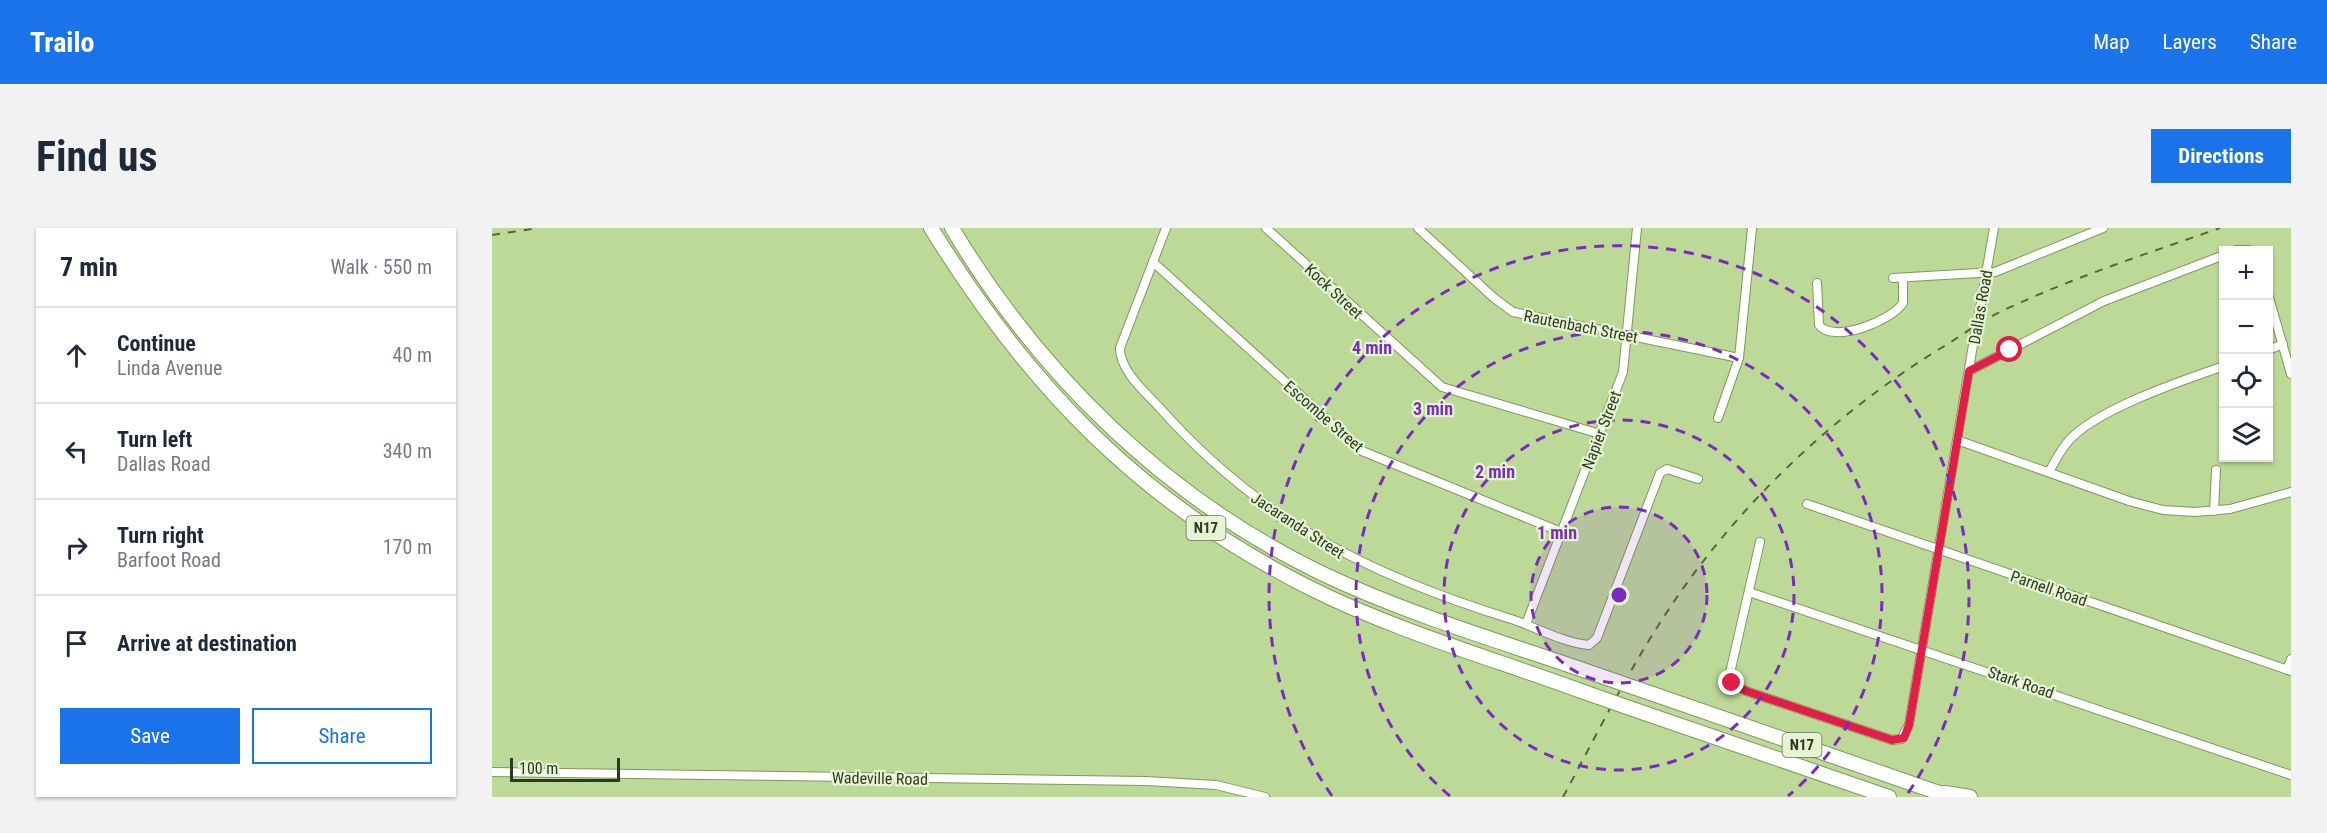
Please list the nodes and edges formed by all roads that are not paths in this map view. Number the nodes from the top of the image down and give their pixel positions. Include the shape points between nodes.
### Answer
1 (931, 228) edge
2 (952, 228) edge
3 (1166, 228) edge
4 (1266, 228) edge
5 (1418, 228) edge
6 (1637, 228) edge
7 (1752, 228) edge
8 (1994, 228) edge
9 (2103, 228) edge
10 (2219, 257) edge
11 (1153, 262) junction
12 (1986, 272) junction
13 (1893, 278) dead end
14 (1903, 278) junction
15 (1817, 283) dead end
16 (2270, 300) edge
17 (1628, 336) junction
18 (2283, 344) junction
19 (2273, 348) edge
20 (1739, 358) junction
21 (2219, 367) edge
22 (1969, 371) junction
23 (2291, 374) edge
24 (1718, 418) dead end
25 (1600, 434) junction
26 (1957, 440) junction
27 (2216, 470) dead end
28 (2049, 472) junction
29 (1698, 479) dead end
30 (2291, 492) edge
31 (1807, 504) dead end
32 (2214, 511) junction
33 (1561, 532) junction
34 (1760, 542) dead end
35 (1938, 550) junction
36 (1749, 592) junction
37 (1526, 624) junction
38 (1921, 648) junction
39 (2291, 659) edge
40 (2289, 671) edge
41 (1795, 765) junction
42 (492, 772) edge
43 (2291, 775) edge
44 (1937, 792) junction
45 (1265, 797) edge
46 (1869, 797) edge
47 (1889, 797) edge
48 (1952, 797) edge
49 (1970, 797) edge

1 - 41 highway, N17, bridge via 986,314 1057,400 1130,469 1208,529 1311,588 1357,609
2 - 44 highway, N17, bridge via 1001,302 1069,386 1139,453 1268,545 1416,613
3 - 11 street
4 - 25 street, Kock Street via 1442,387
5 - 17 street, Rautenbach Street via 1513,312
6 - 17 street, Napier Street
7 - 20 street
8 - 12 street, Dallas Road
9 - 12 street via 2003,270
10 - 22 street via 2104,301
11 - 33 street, Escombe Street via 1362,451
11 - 37 street, Jacaranda Street via 1120,354 1131,374 1187,439 1232,480 1292,524 1380,572
12 - 14 street
12 - 22 street, Dallas Road, bridge
13 - 14 street
14 - 15 street via 1903,303 1890,315 1865,328 1830,331 1819,325
16 - 18 street
17 - 20 street, Rautenbach Street
17 - 25 street, Napier Street via 1623,372
18 - 19 street
18 - 23 street
20 - 24 street
21 - 28 street via 2163,387 2093,423 2066,444
22 - 26 street, Dallas Road
25 - 33 street, Napier Street
26 - 28 street
26 - 35 street, Dallas Road
27 - 32 street
28 - 32 street via 2154,508
29 - 37 street, Jacaranda Street via 1668,469 1659,473 1592,644
30 - 32 street
31 - 35 street, Parnell Road
33 - 37 street, Napier Street
34 - 36 street
35 - 38 street, Dallas Road
35 - 40 street, Parnell Road
36 - 38 street, Stark Road
36 - 38 street, Dallas Road via 1730,673 1732,683 1892,740 1901,739 1909,725
38 - 43 street, Stark Road
39 - 40 street
41 - 46 highway
41 - 47 highway, N17
42 - 45 street, Wadeville Road via 1146,781 1216,785
44 - 48 highway, N17
44 - 49 highway

